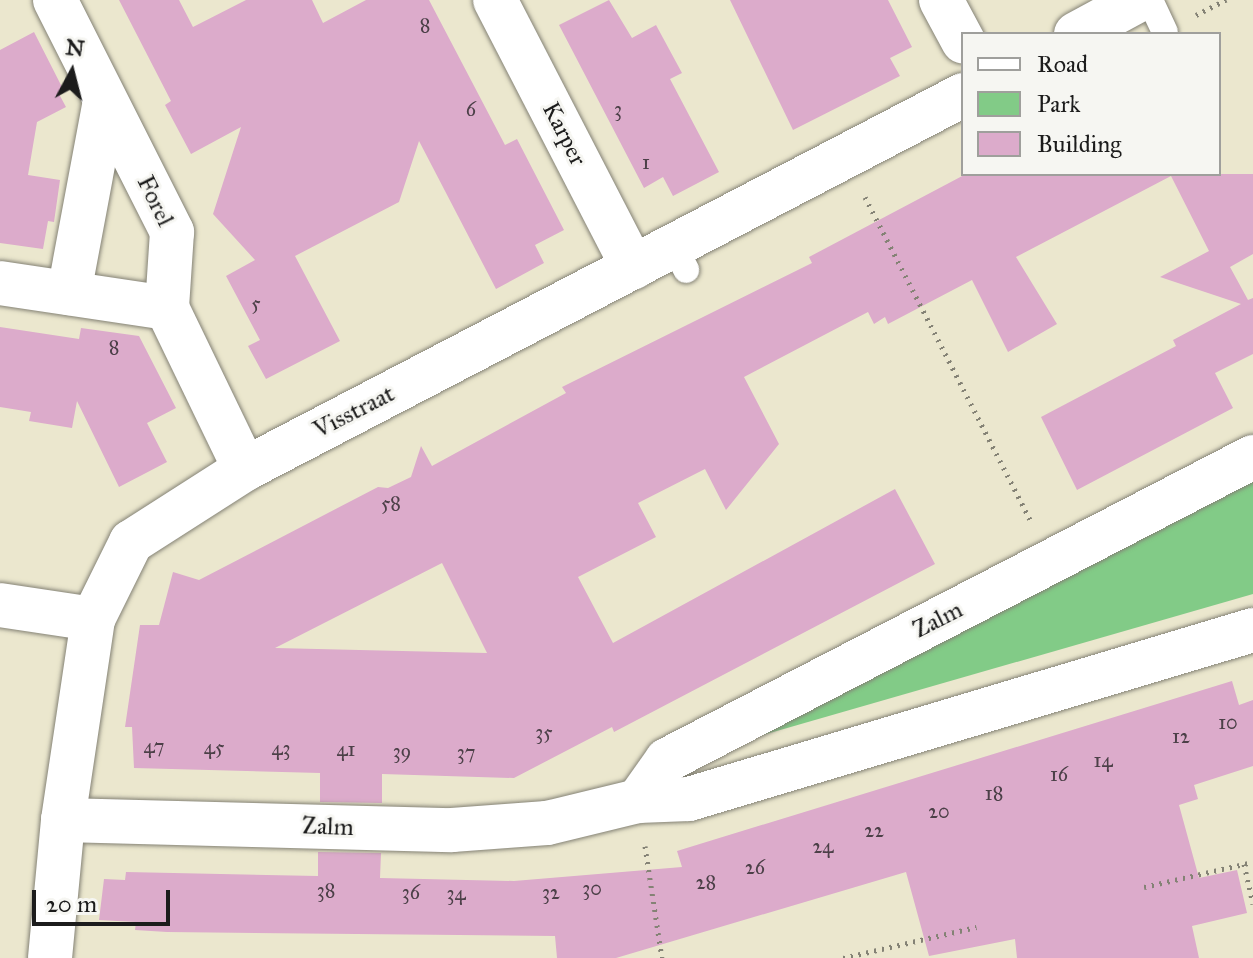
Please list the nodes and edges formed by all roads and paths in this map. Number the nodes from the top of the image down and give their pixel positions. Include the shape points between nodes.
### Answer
1 (55, 0) edge
2 (495, 0) edge
3 (941, 0) edge
4 (1150, 0) edge
5 (1152, 16) edge
6 (1084, 32) edge
7 (961, 37) edge
8 (961, 96) edge
9 (105, 101) junction
10 (844, 157) junction
11 (633, 267) junction
12 (0, 283) edge
13 (69, 293) junction
14 (167, 308) junction
15 (1253, 457) edge
16 (230, 488) junction
17 (1052, 561) junction
18 (0, 605) edge
19 (93, 619) junction
20 (1253, 630) edge
21 (638, 801) junction
22 (63, 820) junction
23 (1253, 862) edge
24 (1244, 864) junction
25 (1144, 887) dead end
26 (1253, 904) edge
27 (976, 927) dead end
28 (50, 958) edge
29 (662, 958) edge
30 (843, 958) edge

1 - 9 street, Forel
2 - 11 street, Karper
3 - 7 street
4 - 5 lane
5 - 6 street
8 - 10 street, Visstraat
9 - 13 street
9 - 14 street, Forel via 172,232
10 - 11 street, Visstraat via 680,257
10 - 17 path
11 - 16 street, Visstraat via 600,300
12 - 13 street
13 - 14 street
14 - 16 street, Forel
15 - 17 street, Zalm
16 - 19 street, Visstraat via 131,542
17 - 21 street, Zalm via 667,760
18 - 19 street
19 - 22 street, Visstraat
20 - 21 street, Zalm via 689,799
21 - 22 street, Zalm via 547,823 452,830
21 - 29 path
22 - 28 street, Visstraat
23 - 24 path
24 - 25 path
24 - 26 path
27 - 30 path

